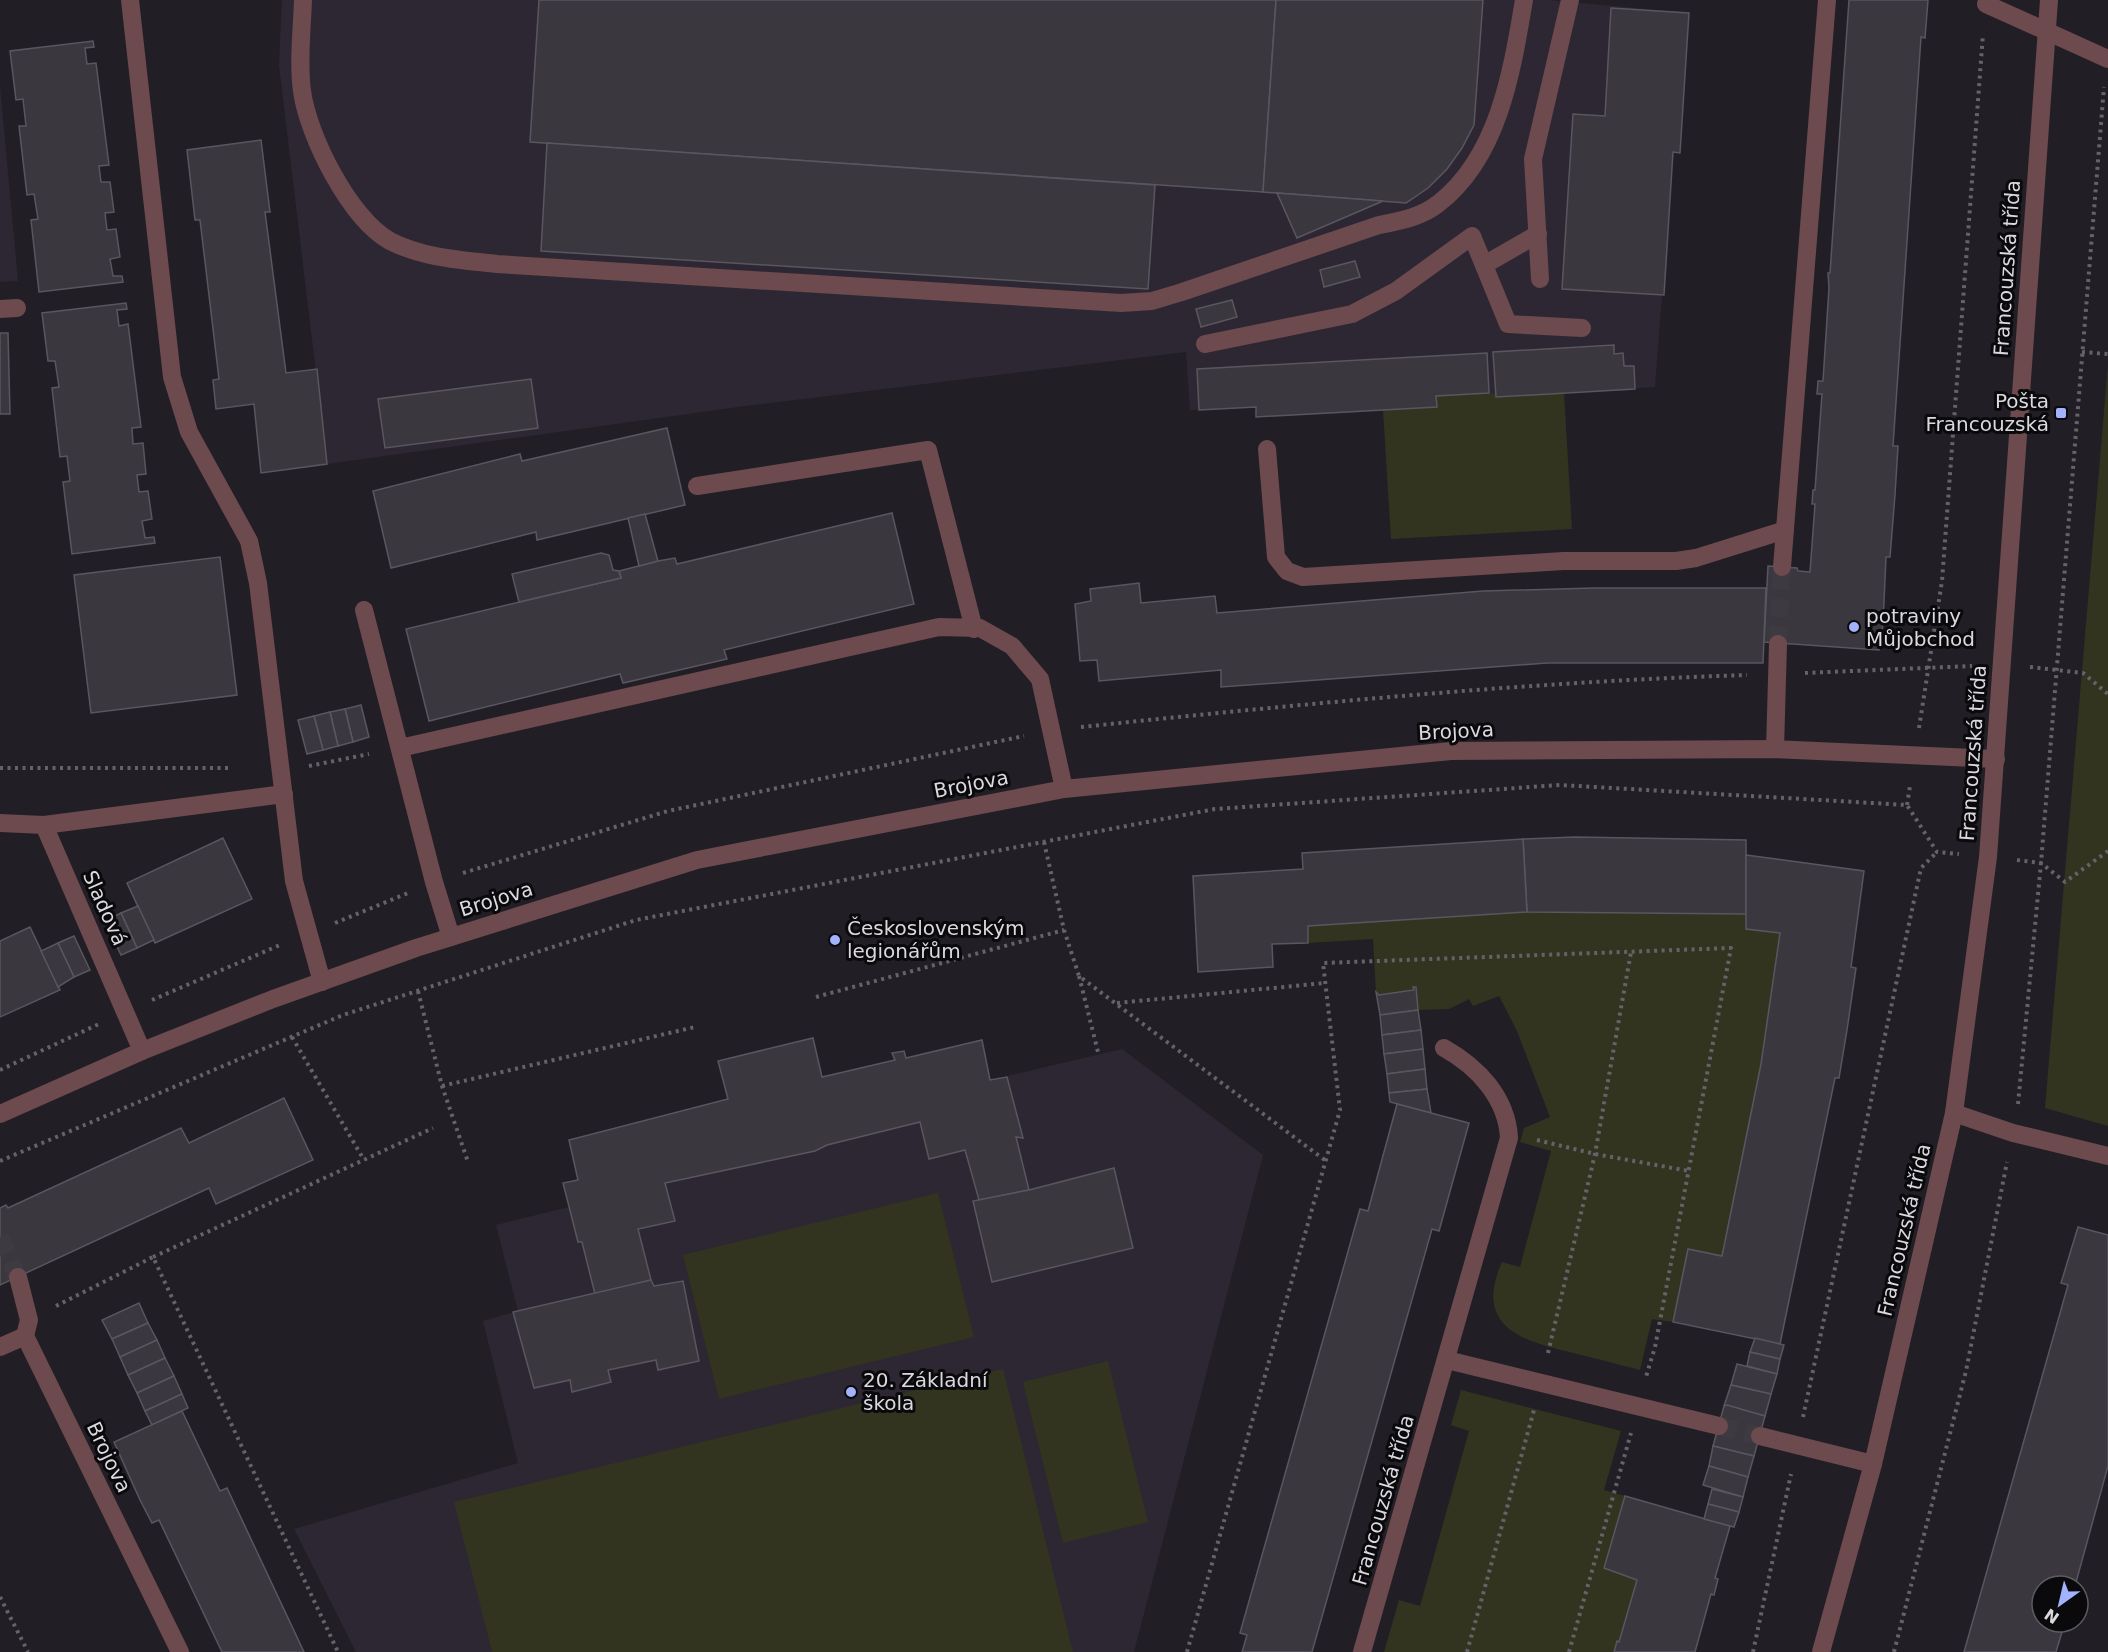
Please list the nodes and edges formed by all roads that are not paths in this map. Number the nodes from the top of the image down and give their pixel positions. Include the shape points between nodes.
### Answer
1 (130, 0) edge
2 (303, 0) edge
3 (1570, 0) edge
4 (1827, 0) edge
5 (2049, 0) edge
6 (1986, 4) road end
7 (1522, 8) edge
8 (2108, 59) edge
9 (1538, 234) junction
10 (1484, 265) junction
11 (1540, 279) dead end
12 (1582, 328) dead end
13 (1205, 344) dead end
14 (1267, 448) dead end
15 (697, 486) dead end
16 (1785, 530) junction
17 (1782, 567) tunnel mouth
18 (364, 610) dead end
19 (974, 628) junction
20 (1778, 644) tunnel mouth
21 (400, 748) junction
22 (1775, 749) junction
23 (1996, 759) junction
24 (1064, 789) junction
25 (284, 794) junction
26 (0, 823) edge
27 (44, 825) junction
28 (451, 937) junction
29 (322, 982) junction
30 (1444, 1048) dead end
31 (142, 1051) junction
32 (0, 1113) edge
33 (1954, 1113) junction
34 (2108, 1155) edge
35 (18, 1277) tunnel mouth
36 (27, 1328) junction
37 (0, 1347) edge
38 (1447, 1360) junction
39 (1719, 1426) tunnel mouth
40 (1760, 1436) tunnel mouth
41 (1873, 1464) junction
42 (180, 1652) edge
43 (1362, 1652) edge
44 (1821, 1652) edge

1 - 25 street via 172,377 189,432 249,542 258,583
2 - 7 street via 300,75 312,130 351,204 377,232 404,247 448,259 497,264 1121,303 1152,301 1182,292 1379,225 1411,218 1438,204 1468,175 1489,136 1508,82
3 - 9 street via 1533,159
4 - 16 street
5 - 23 street, Francouzská třída
6 - 8 street
9 - 10 street
9 - 11 street
10 - 12 street via 1508,324
10 - 13 street via 1472,236 1396,291 1352,314
14 - 16 street via 1276,557 1287,571 1303,577 1563,561 1676,561
15 - 19 street via 928,450
16 - 17 street
18 - 21 street
19 - 21 street via 939,627
19 - 24 street via 1012,646 1040,679
20 - 22 street
21 - 28 street
22 - 23 street, Brojova
22 - 24 street, Brojova via 1451,752
23 - 33 street, Francouzská třída via 1988,857
24 - 28 street, Brojova via 697,860
25 - 27 street
25 - 29 street via 294,880
26 - 27 street
27 - 31 street, Sladová
28 - 29 street, Brojova
29 - 31 street, Brojova
30 - 38 street, Francouzská třída via 1466,1060 1499,1099 1509,1133
31 - 32 street, Brojova
33 - 34 street via 2013,1133
33 - 41 street, Francouzská třída
35 - 36 street, Brojova
36 - 37 street
36 - 42 street, Brojova
38 - 39 street
38 - 43 street, Francouzská třída
40 - 41 street
41 - 44 street, Francouzská třída

